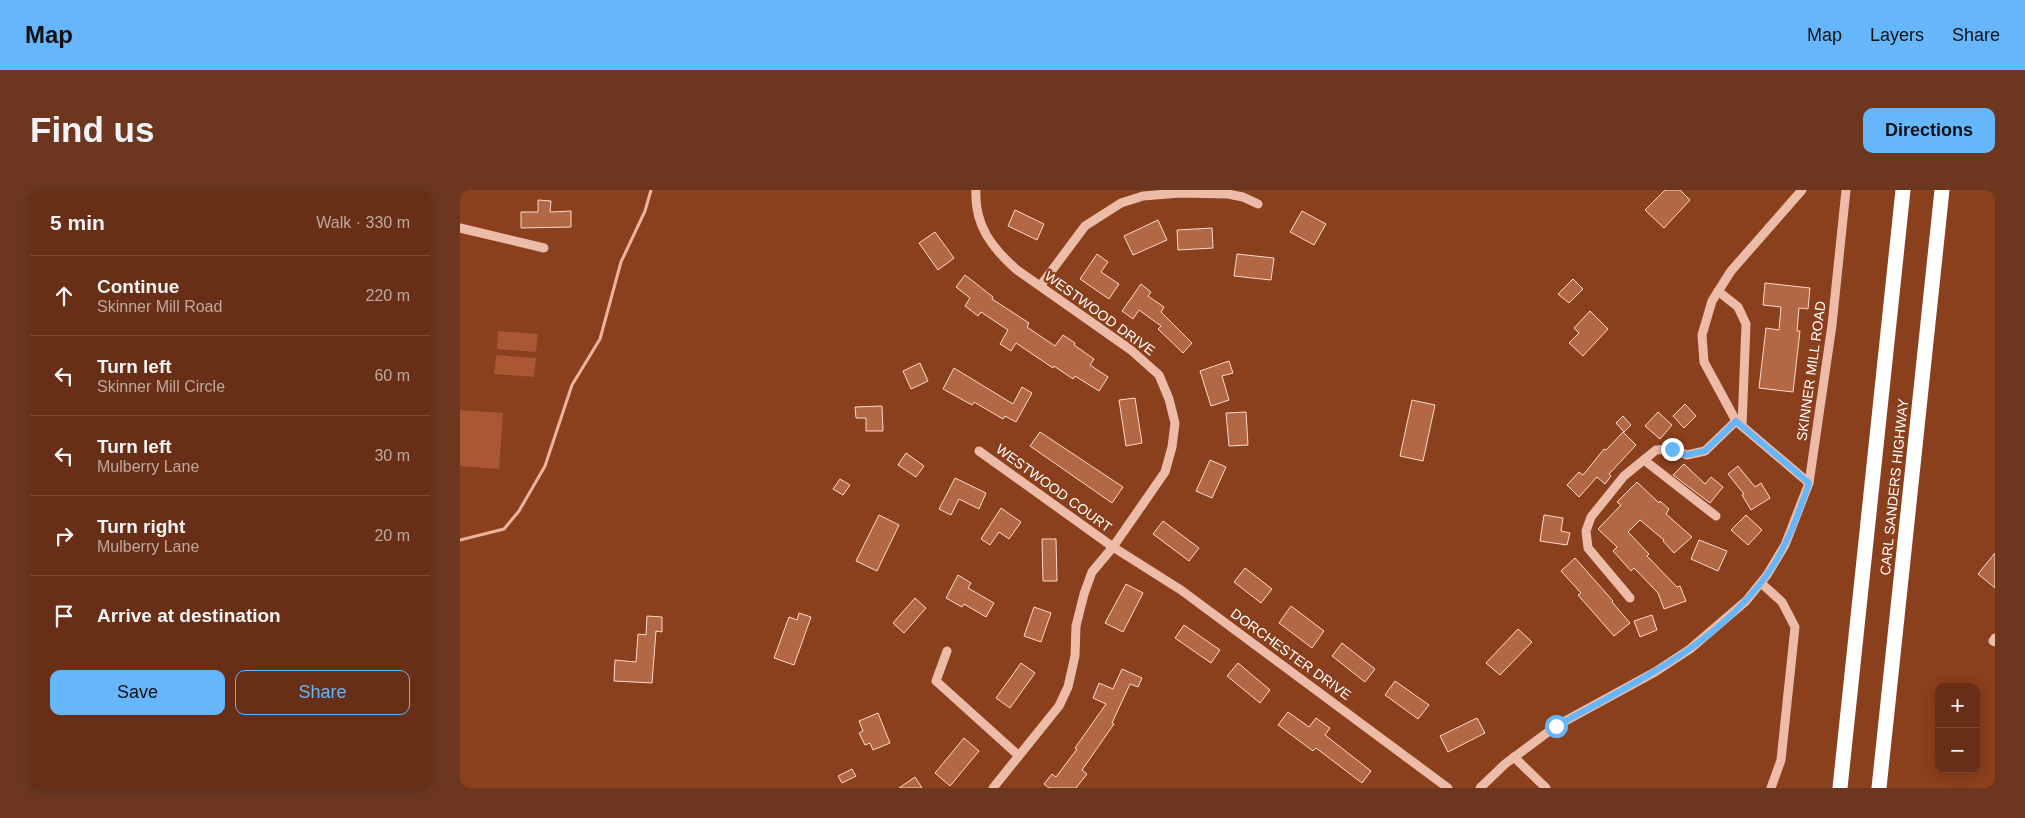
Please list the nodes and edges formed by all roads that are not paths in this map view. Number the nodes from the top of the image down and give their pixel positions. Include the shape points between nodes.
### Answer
1 (976, 190) edge
2 (1802, 190) edge
3 (1846, 190) edge
4 (1903, 190) edge
5 (1942, 190) edge
6 (1258, 204) dead end
7 (460, 228) edge
8 (544, 248) dead end
9 (1040, 285) junction
10 (1718, 291) junction
11 (1739, 424) junction
12 (979, 451) dead end
13 (1644, 460) junction
14 (1809, 483) junction
15 (1716, 516) dead end
16 (1113, 547) junction
17 (1761, 582) junction
18 (1630, 598) dead end
19 (947, 651) dead end
20 (1018, 755) junction
21 (1514, 757) junction
22 (992, 788) edge
23 (1448, 788) edge
24 (1480, 788) edge
25 (1546, 788) edge
26 (1771, 788) edge
27 (1840, 788) edge
28 (1879, 788) edge

1 - 9 street, WESTWOOD DRIVE via 979,220 986,237 1001,256
2 - 10 street via 1731,271
3 - 14 street, SKINNER MILL ROAD via 1832,325
4 - 27 highway, CARL SANDERS HIGHWAY
5 - 28 highway, CARL SANDERS HIGHWAY
6 - 9 street via 1228,194 1180,193 1143,196 1121,203 1085,226
7 - 8 street
9 - 16 street, WESTWOOD DRIVE via 1131,350 1159,375 1169,399 1175,423 1165,472
10 - 11 street via 1738,307 1746,324
10 - 11 street via 1712,300 1702,335 1704,362
11 - 13 street via 1705,451 1686,455 1672,449 1656,450
11 - 14 street
12 - 16 street, WESTWOOD COURT
13 - 15 street
13 - 18 street via 1624,476 1591,517 1586,531 1588,548
14 - 17 street, SKINNER MILL ROAD via 1784,545
16 - 20 street, WESTWOOD DRIVE via 1092,572 1084,594 1068,687 1059,706
16 - 23 street, DORCHESTER DRIVE via 1181,590
17 - 21 street, SKINNER MILL ROAD via 1746,601 1690,649 1556,726
17 - 26 street via 1782,602 1795,627 1781,760
19 - 20 street via 936,681
20 - 22 street, WESTWOOD DRIVE
21 - 24 street, SKINNER MILL ROAD
21 - 25 street

